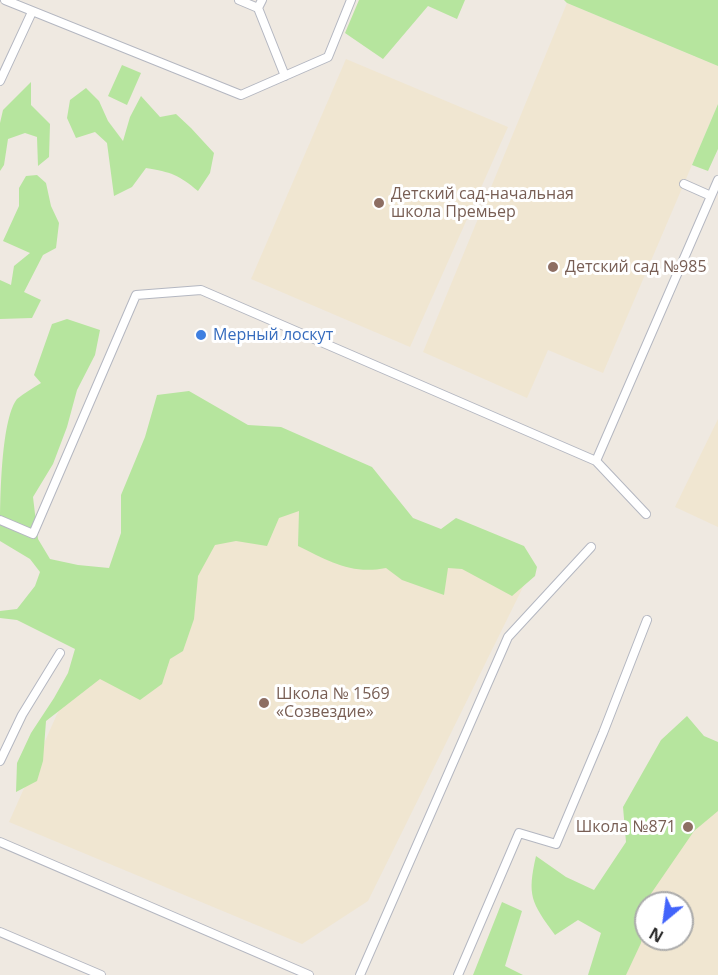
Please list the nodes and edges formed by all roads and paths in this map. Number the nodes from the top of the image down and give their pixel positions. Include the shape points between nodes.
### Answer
1 (5, 0) edge
2 (239, 0) edge
3 (351, 0) edge
4 (260, 4) edge
5 (32, 12) junction
6 (285, 76) junction
7 (0, 81) edge
8 (718, 180) edge
9 (684, 184) dead end
10 (711, 196) junction
11 (596, 461) junction
12 (646, 514) dead end
13 (0, 520) edge
14 (591, 547) dead end
15 (647, 620) dead end
16 (60, 653) dead end
17 (0, 761) edge
18 (0, 842) edge
19 (0, 932) edge
20 (101, 975) edge
21 (309, 975) edge
22 (360, 975) edge
23 (458, 975) edge

1 - 5 lane
2 - 4 lane
3 - 6 lane via 328,57
4 - 6 lane
5 - 6 lane via 241,95
5 - 7 lane
8 - 10 lane
9 - 10 lane
10 - 11 lane
11 - 12 lane
11 - 13 lane via 201,290 136,295 33,534
14 - 22 lane via 508,637
15 - 23 lane via 555,844 519,833
16 - 17 lane via 22,715
18 - 21 lane
19 - 20 lane

